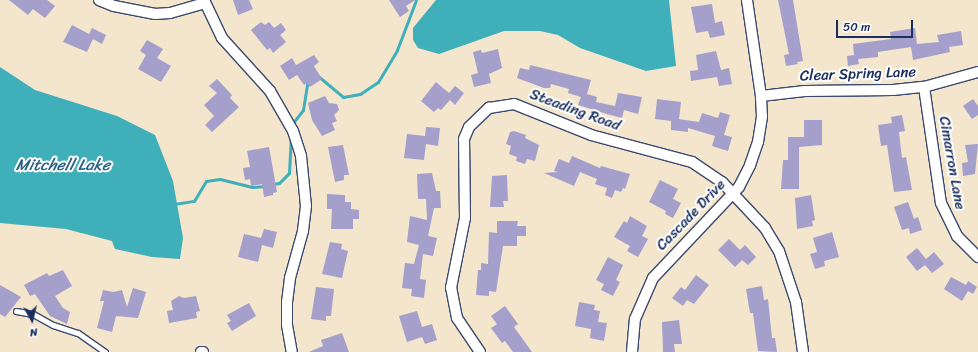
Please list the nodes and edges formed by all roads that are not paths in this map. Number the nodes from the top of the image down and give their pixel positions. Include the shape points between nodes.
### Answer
1 (99, 0) edge
2 (747, 0) edge
3 (205, 1) edge
4 (978, 72) edge
5 (924, 86) junction
6 (761, 96) junction
7 (733, 194) junction
8 (978, 257) edge
9 (16, 311) dead end
10 (105, 352) edge
11 (292, 352) edge
12 (480, 352) edge
13 (632, 352) edge
14 (803, 352) edge

1 - 3 street via 114,6 155,14 170,13
2 - 6 street, Cascade Drive
3 - 11 street via 222,38 270,91 293,132 301,156 306,206 287,301 287,326
4 - 5 street, Clear Spring Lane
5 - 6 street, Clear Spring Lane via 893,90 805,91
5 - 8 street, Cimarron Lane via 941,203 957,236
6 - 7 street, Cascade Drive via 762,117 758,142 750,165
7 - 12 street, Steading Road via 722,182 692,162 591,135 514,104 489,108 469,127 464,139 465,218 451,288 457,318
7 - 13 street, Cascade Drive via 653,278 635,319
7 - 14 street, Steading Road via 765,228 779,250 796,302
9 - 10 lane via 33,314 53,325 78,333

